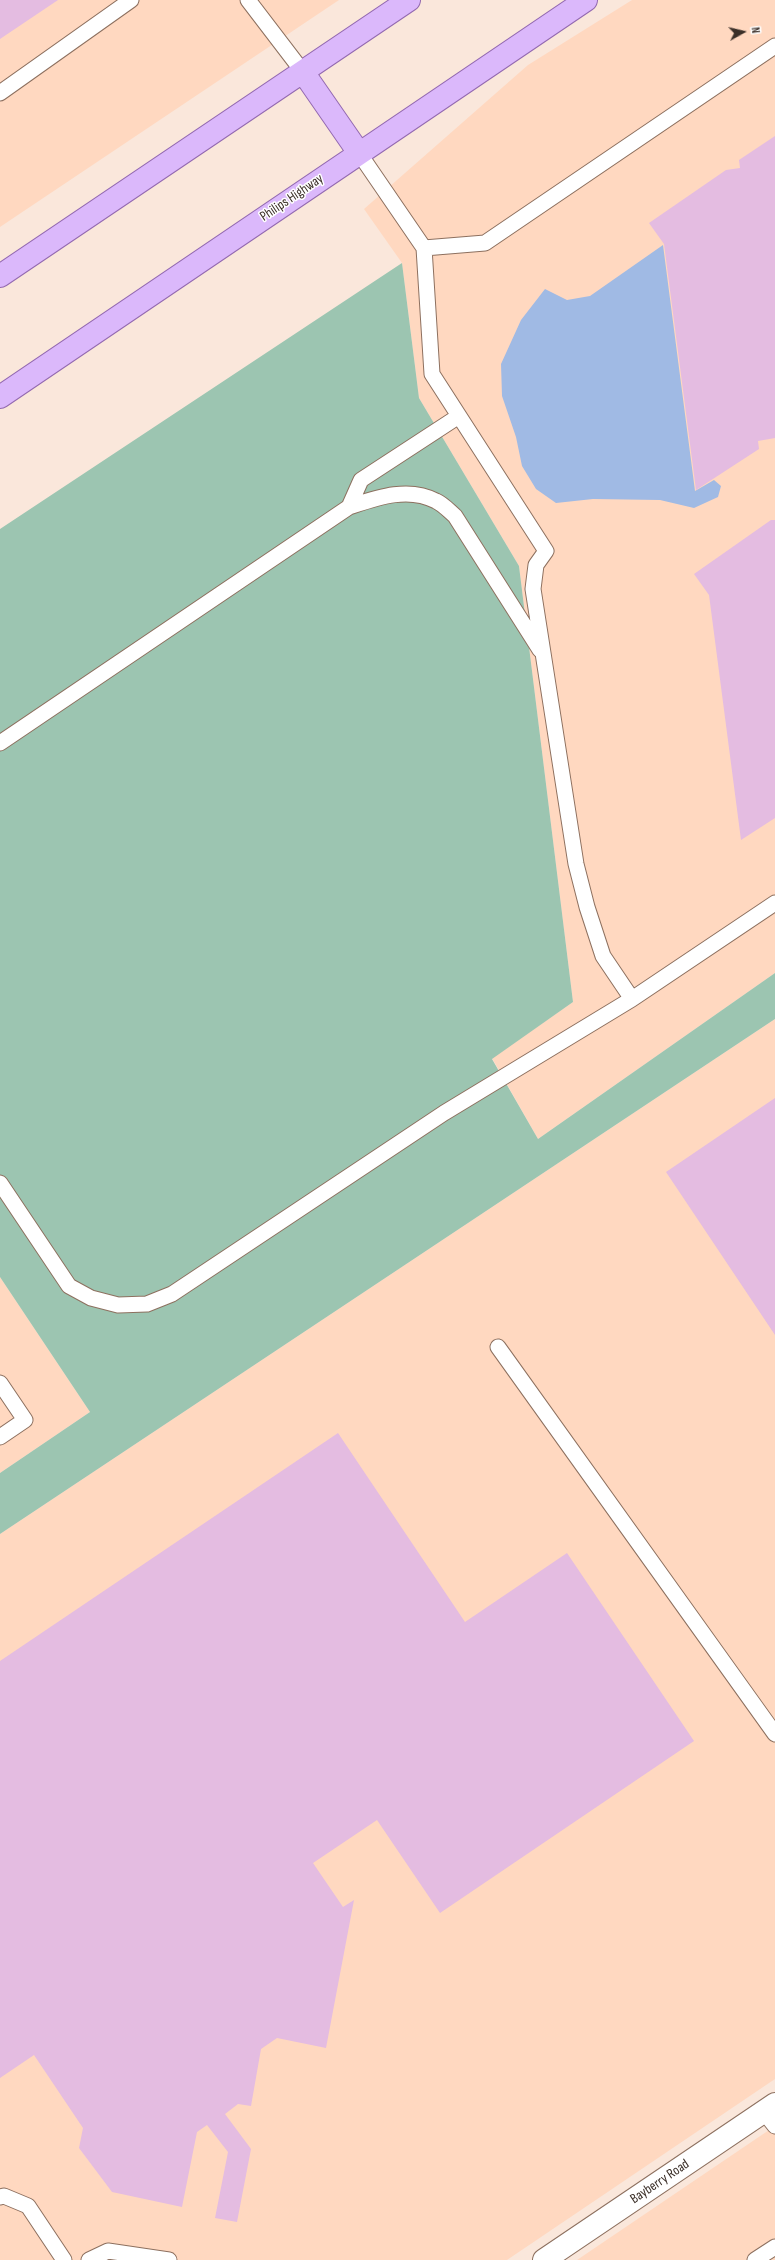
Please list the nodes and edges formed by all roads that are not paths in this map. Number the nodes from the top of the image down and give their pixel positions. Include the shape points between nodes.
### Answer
1 (131, 0) edge
2 (248, 0) edge
3 (409, 0) edge
4 (586, 0) edge
5 (775, 46) edge
6 (303, 72) junction
7 (0, 94) edge
8 (359, 153) junction
9 (424, 248) junction
10 (0, 276) edge
11 (0, 398) edge
12 (459, 416) junction
13 (349, 507) junction
14 (544, 657) junction
15 (0, 743) edge
16 (775, 903) edge
17 (632, 999) junction
18 (0, 1183) edge
19 (498, 1347) dead end
20 (0, 1383) edge
21 (0, 1437) edge
22 (775, 1734) edge
23 (771, 2114) edge
24 (0, 2197) edge
25 (775, 2247) edge
26 (64, 2260) edge
27 (89, 2260) edge
28 (169, 2260) edge
29 (544, 2260) edge
30 (754, 2260) edge

1 - 7 lane
2 - 6 lane
3 - 6 main road
4 - 8 main road, Philips Highway
5 - 9 lane via 485,243
6 - 8 main road
6 - 10 main road
8 - 9 lane
8 - 11 main road, Philips Highway
9 - 12 lane via 432,374
12 - 13 lane via 361,480
12 - 14 lane via 546,551 536,565 534,589
13 - 14 lane via 383,495 412,494 435,500 455,516
13 - 15 lane
14 - 17 lane via 576,864 587,907 603,956
16 - 17 lane
17 - 18 lane via 444,1113 172,1294 147,1304 118,1305 91,1298 69,1286
19 - 22 lane
20 - 21 lane via 25,1420
23 - 29 street, Bayberry Road
24 - 26 lane via 4,2196 28,2206
25 - 30 lane
27 - 28 lane via 108,2251

